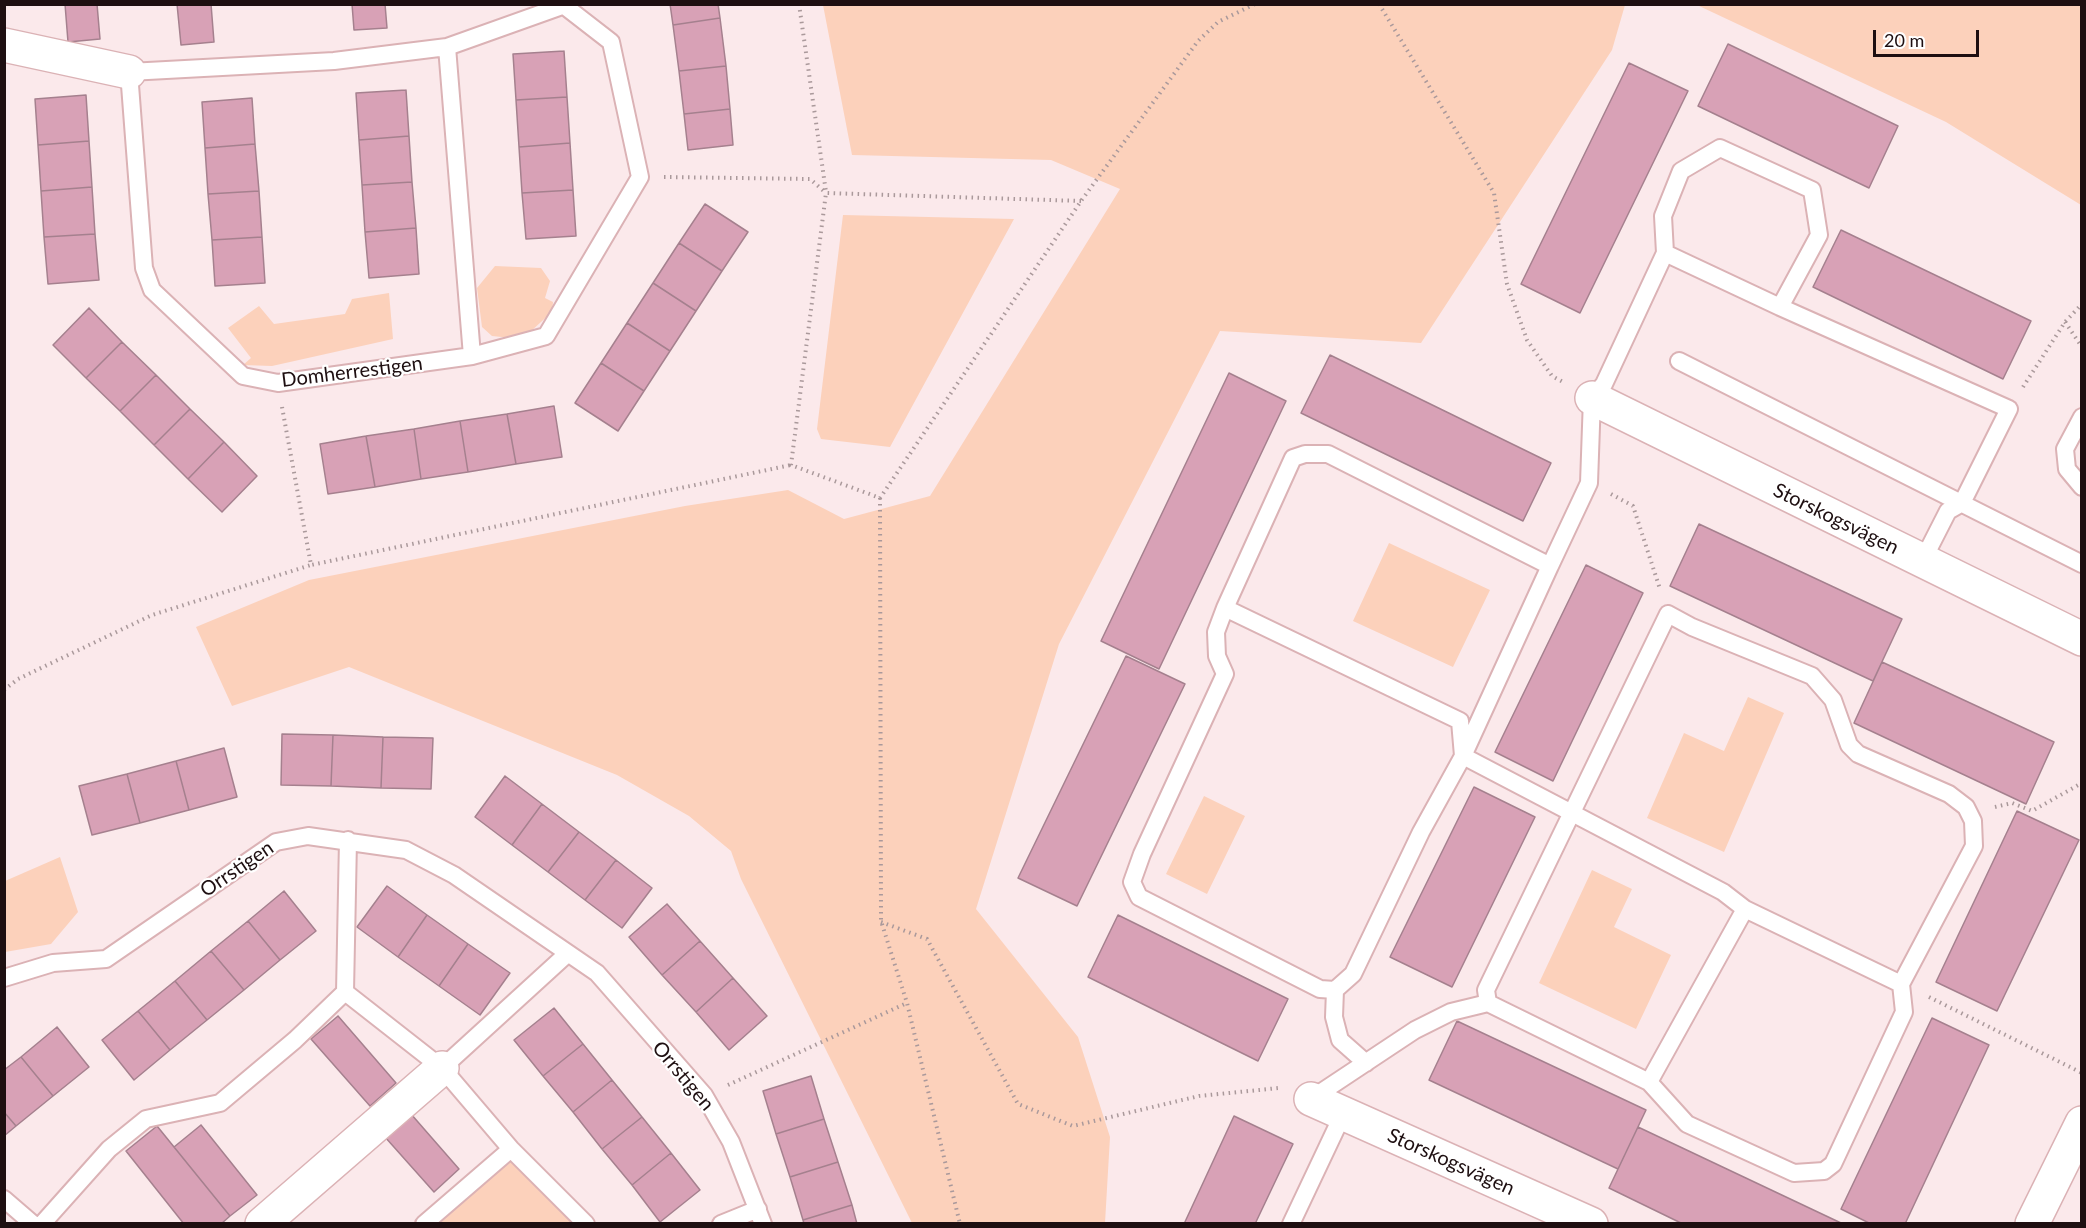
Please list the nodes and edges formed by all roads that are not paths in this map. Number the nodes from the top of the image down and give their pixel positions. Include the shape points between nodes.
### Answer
1 (562, 5) edge
2 (4, 45) edge
3 (447, 47) junction
4 (129, 72) junction
5 (1665, 253) junction
6 (1780, 307) junction
7 (472, 356) junction
8 (1679, 361) dead end
9 (1592, 398) junction
10 (2082, 417) edge
11 (2082, 487) edge
12 (1962, 503) junction
13 (1922, 561) junction
14 (2082, 564) edge
15 (1550, 566) junction
16 (1225, 608) junction
17 (2082, 639) edge
18 (1463, 756) junction
19 (1572, 813) junction
20 (348, 840) junction
21 (1745, 909) junction
22 (567, 954) junction
23 (4, 978) edge
24 (1901, 984) junction
25 (1335, 990) junction
26 (345, 992) junction
27 (1488, 1003) junction
28 (1366, 1063) junction
29 (442, 1068) junction
30 (1649, 1082) junction
31 (1311, 1099) joint
32 (1343, 1114) junction
33 (2082, 1123) edge
34 (511, 1149) junction
35 (4, 1199) edge
36 (760, 1216) edge
37 (33, 1224) edge
38 (42, 1224) edge
39 (262, 1224) edge
40 (424, 1224) edge
41 (586, 1224) edge
42 (721, 1224) edge
43 (1291, 1224) edge
44 (1591, 1224) edge
45 (2032, 1224) edge

1 - 3 lane
1 - 7 lane, Domherrestigen via 611,42 640,177 546,336
2 - 4 street
3 - 4 lane via 334,61
3 - 7 lane
4 - 7 lane, Domherrestigen via 144,268 152,290 243,376 278,383
5 - 6 lane
5 - 6 lane via 1663,216 1681,171 1720,148 1802,185 1812,190 1819,235
5 - 9 lane via 1604,384
6 - 12 lane via 2009,409
8 - 12 lane
9 - 13 street, Storskogsvägen
9 - 15 lane via 1589,483
10 - 11 lane via 2064,449 2067,470
12 - 13 lane via 1948,511
12 - 14 lane
13 - 17 street, Storskogsvägen
15 - 16 lane via 1328,454 1305,454 1293,458
15 - 18 lane
16 - 18 lane via 1460,721
16 - 25 lane via 1216,632 1217,656 1225,674 1132,882 1139,897 1320,989
18 - 19 lane
18 - 25 lane via 1353,974
19 - 21 lane via 1722,892
19 - 24 lane via 1668,614 1812,676 1833,700 1849,745 1858,754 1949,794 1966,807 1972,821 1974,846
19 - 27 lane via 1486,990
20 - 22 lane, Orrstigen via 406,850 435,865
20 - 23 lane, Orrstigen via 308,836 276,842 106,959 53,963
20 - 26 lane
21 - 24 lane
21 - 30 lane
22 - 29 lane
22 - 36 lane, Orrstigen via 597,973 704,1095 731,1142
24 - 30 lane via 1904,1012 1833,1164 1824,1171 1794,1173 1688,1124
25 - 28 lane via 1334,1017 1340,1040
26 - 29 lane
26 - 38 lane via 296,1040 220,1103 146,1119 109,1149
27 - 28 lane via 1451,1012 1424,1025
27 - 30 lane
28 - 31 lane
29 - 34 lane
29 - 39 street
31 - 32 street, Storskogsvägen
32 - 43 lane
32 - 44 street, Storskogsvägen
33 - 45 street
34 - 40 lane
34 - 41 lane
35 - 37 lane
36 - 42 lane

